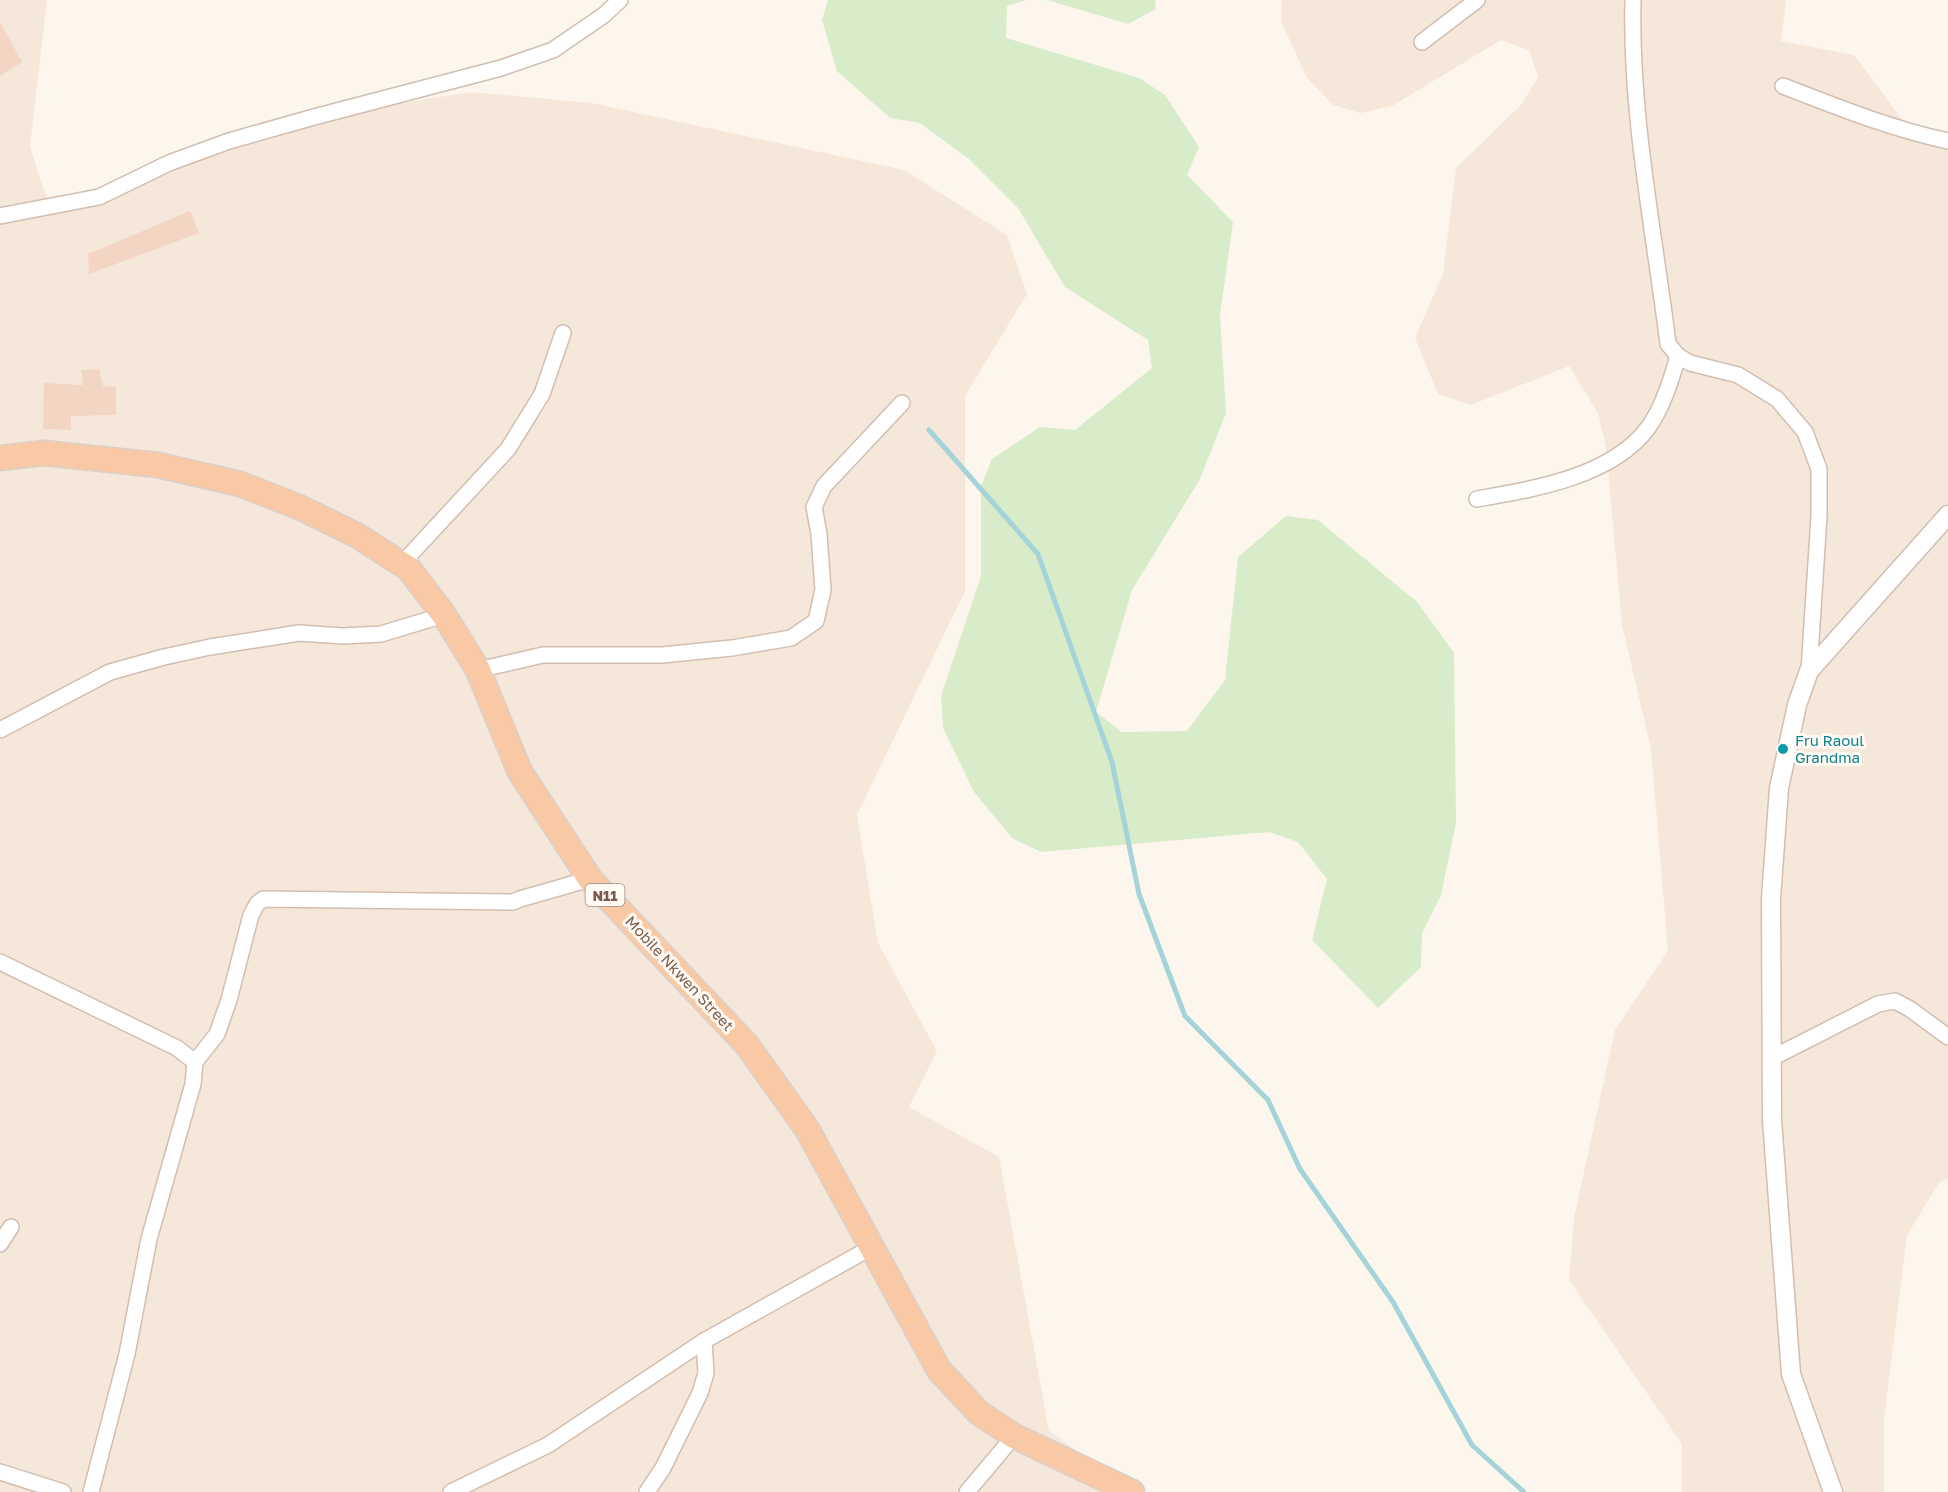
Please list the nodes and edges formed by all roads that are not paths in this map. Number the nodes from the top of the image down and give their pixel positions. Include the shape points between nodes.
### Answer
1 (620, 0) edge
2 (1477, 0) edge
3 (1633, 0) edge
4 (1422, 42) dead end
5 (1784, 86) dead end
6 (1948, 141) edge
7 (0, 216) edge
8 (563, 333) dead end
9 (1678, 356) junction
10 (902, 403) dead end
11 (0, 458) edge
12 (1477, 499) dead end
13 (1948, 515) edge
14 (409, 569) junction
15 (444, 615) junction
16 (478, 670) junction
17 (1809, 671) junction
18 (0, 730) edge
19 (590, 879) junction
20 (0, 962) edge
21 (1948, 1037) edge
22 (1772, 1058) junction
23 (195, 1062) junction
24 (11, 1227) dead end
25 (0, 1244) edge
26 (872, 1247) junction
27 (704, 1341) junction
28 (1014, 1436) junction
29 (0, 1472) edge
30 (63, 1492) edge
31 (91, 1492) edge
32 (451, 1492) edge
33 (647, 1492) edge
34 (967, 1492) edge
35 (1132, 1492) edge
36 (1833, 1492) edge

1 - 7 street via 553,50 422,90 229,141 169,163 99,196
2 - 4 street
3 - 9 street via 1641,140 1668,344
5 - 6 street via 1853,113
8 - 14 street via 542,394 508,449 409,556
9 - 12 street via 1668,389 1648,428 1626,449 1593,469 1538,489
9 - 17 street via 1690,363 1738,375 1777,399 1805,432 1819,469
10 - 16 street via 824,486 814,507 823,590 816,621 791,638 662,655 543,655
11 - 14 highway, Mobile Nkwen Street / N11 via 44,453 158,465 240,484 358,536
13 - 17 street
14 - 15 highway, Mobile Nkwen Street / N11
15 - 16 highway, Mobile Nkwen Street / N11
15 - 18 street via 381,634 298,633 164,657 110,672
16 - 19 highway, Mobile Nkwen Street / N11 via 520,772
17 - 22 street via 1797,705 1779,788 1771,899
19 - 23 street via 513,903 263,899 251,915 217,1034
19 - 26 highway, Mobile Nkwen Street / N11 via 747,1045 807,1129
20 - 23 street via 177,1048
21 - 22 street via 1895,1001 1878,1004
22 - 36 street via 1791,1374
23 - 31 street via 193,1084 149,1239 127,1354
24 - 25 street
26 - 27 street
26 - 28 highway, Mobile Nkwen Street / N11 via 939,1370 979,1413
27 - 32 street via 548,1445
27 - 33 street via 706,1373 700,1393
28 - 34 street
28 - 35 highway, Mobile Nkwen Street / N11
29 - 30 street

